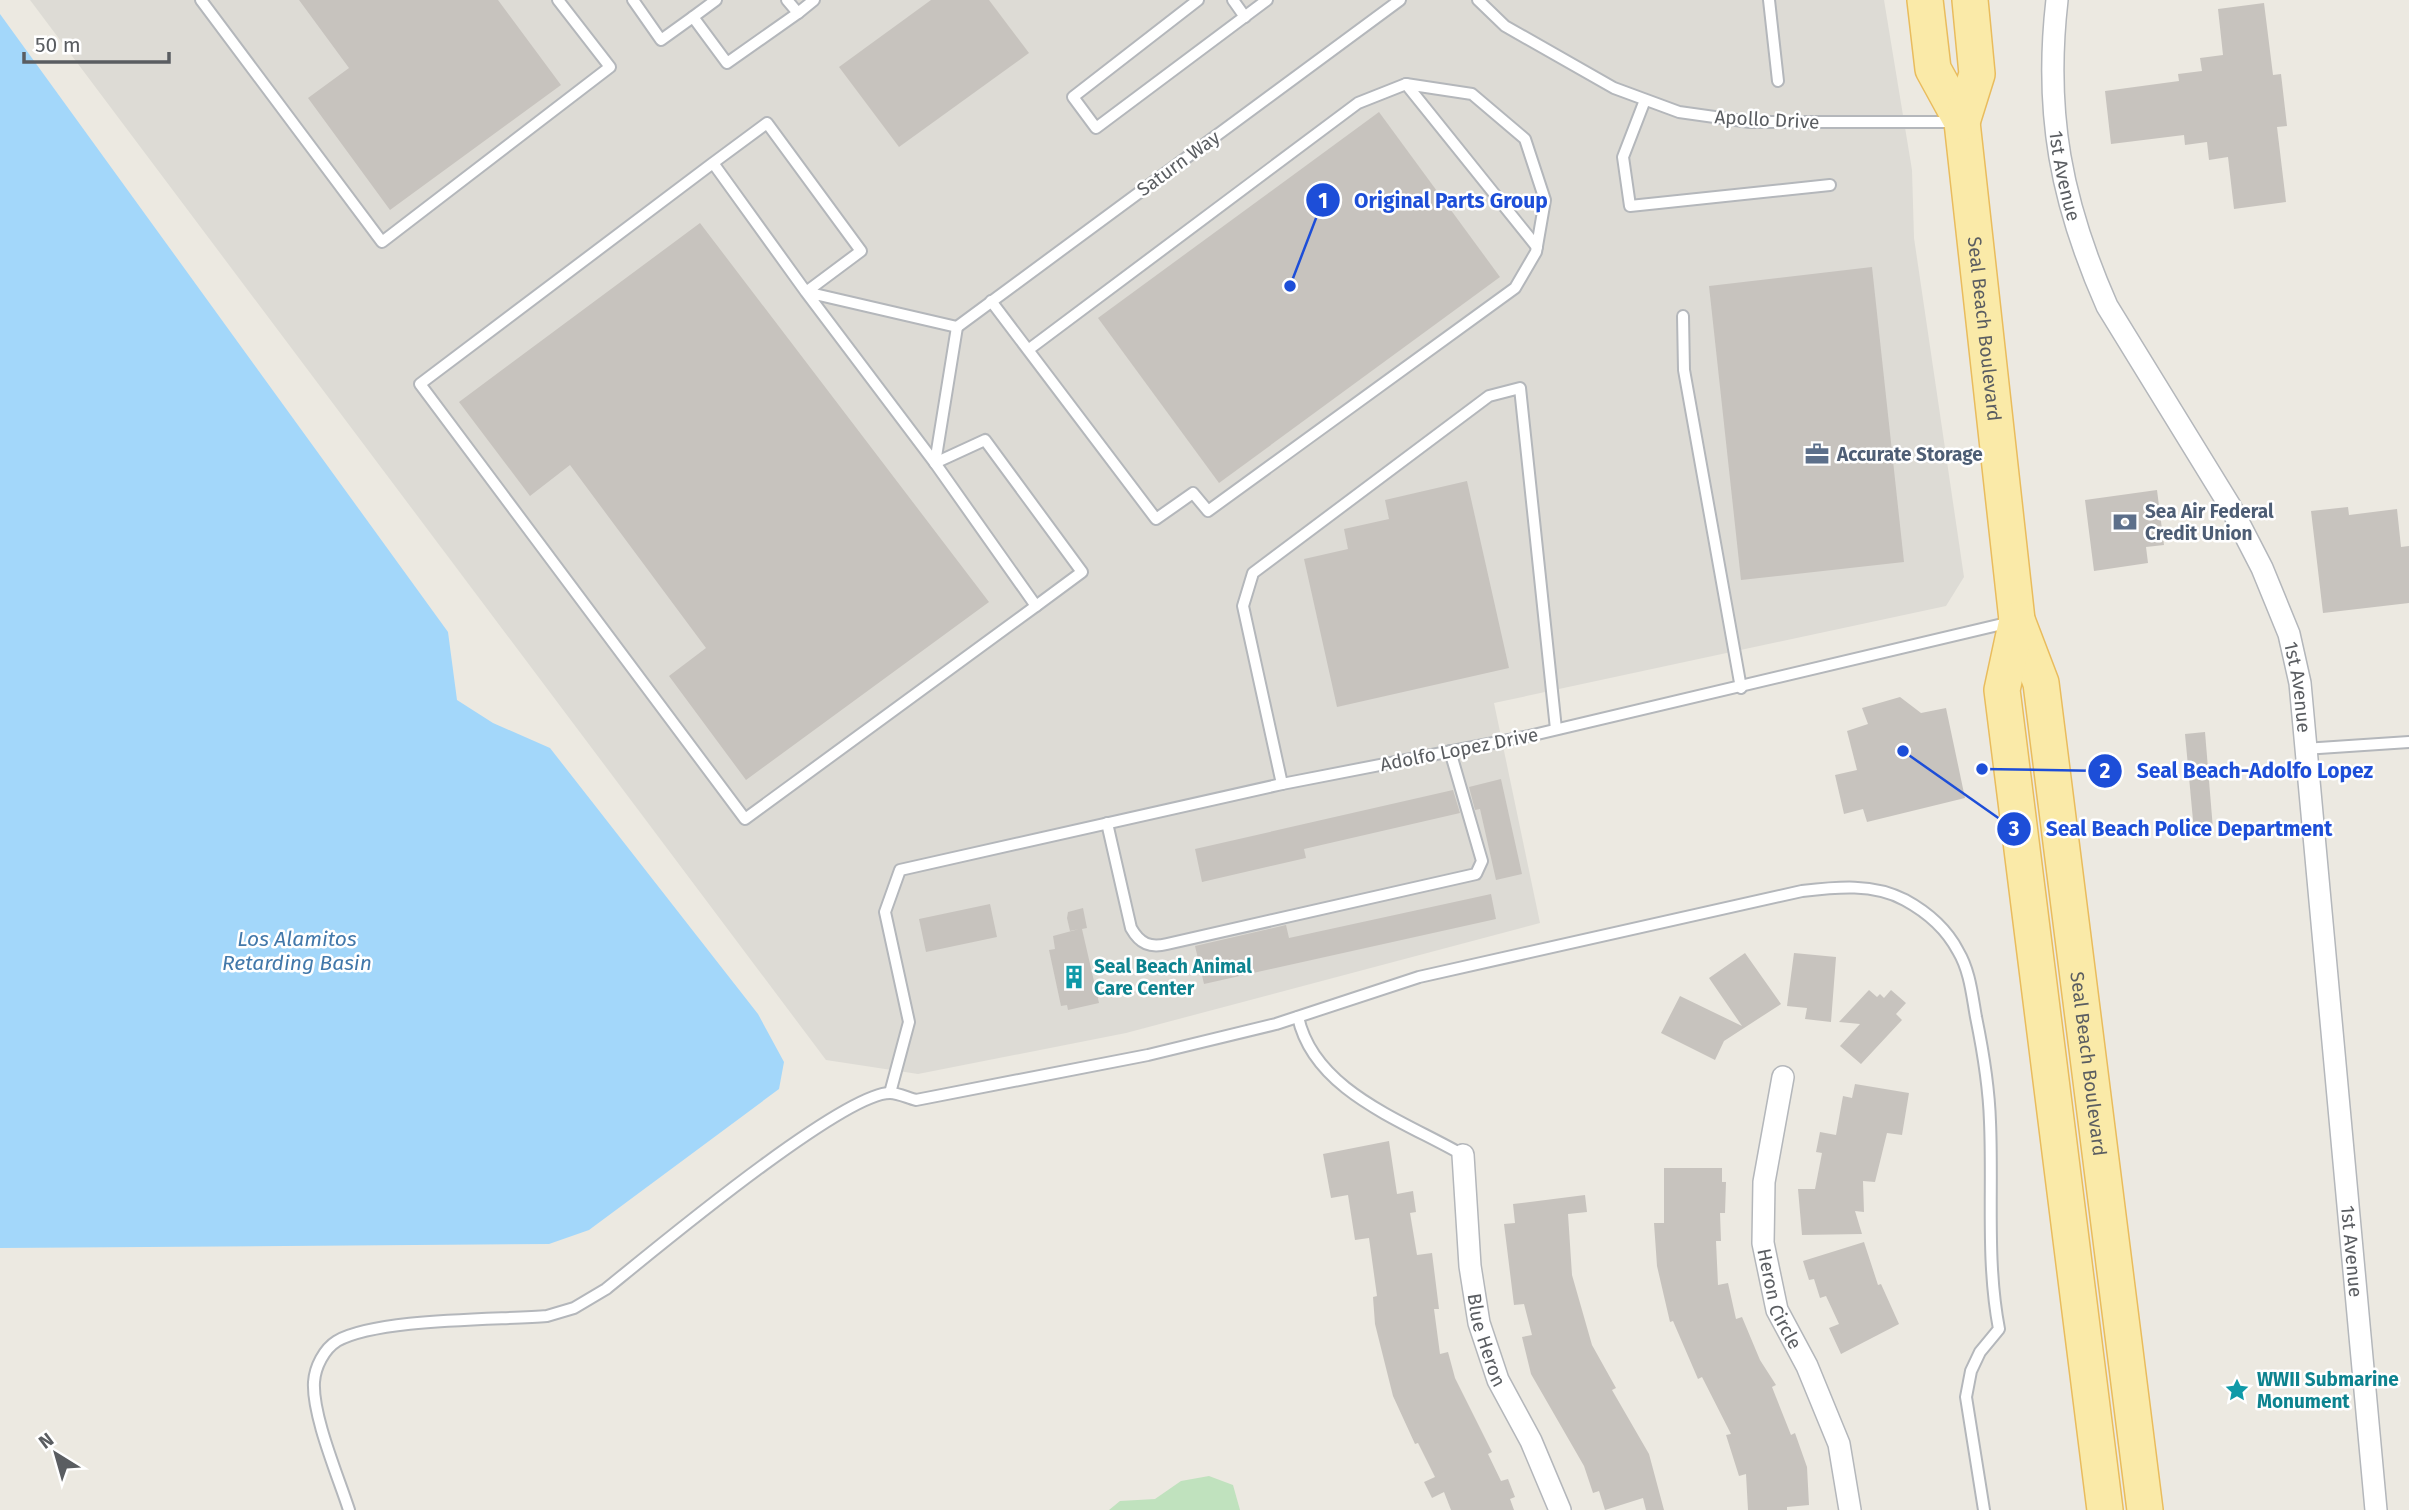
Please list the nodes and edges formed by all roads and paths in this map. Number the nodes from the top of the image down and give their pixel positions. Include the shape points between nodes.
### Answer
1 (201, 0) edge
2 (558, 0) edge
3 (633, 0) edge
4 (716, 0) edge
5 (788, 0) edge
6 (814, 0) edge
7 (1198, 0) edge
8 (1233, 0) edge
9 (1267, 0) edge
10 (1400, 0) edge
11 (1478, 0) edge
12 (1769, 0) edge
13 (1925, 0) edge
14 (1969, 0) edge
15 (2057, 0) edge
16 (797, 13) junction
17 (693, 17) junction
18 (1245, 17) junction
19 (1778, 81) dead end
20 (1406, 84) junction
21 (1645, 100) junction
22 (1962, 122) junction
23 (713, 163) junction
24 (1830, 186) dead end
25 (1537, 247) junction
26 (806, 292) junction
27 (991, 301) junction
28 (1683, 316) dead end
29 (957, 327) junction
30 (1028, 350) junction
31 (935, 463) junction
32 (1036, 607) junction
33 (2017, 620) junction
34 (1741, 688) junction
35 (1556, 729) junction
36 (2409, 742) edge
37 (2304, 750) junction
38 (1450, 751) junction
39 (1282, 784) junction
40 (1107, 823) junction
41 (1298, 1017) junction
42 (1783, 1077) dead end
43 (890, 1093) junction
44 (1463, 1155) joint
45 (349, 1510) edge
46 (1560, 1510) edge
47 (1850, 1510) edge
48 (1984, 1510) edge
49 (2105, 1510) edge
50 (2145, 1510) edge
51 (2376, 1510) edge

1 - 2 lane via 382,242 610,67
3 - 17 lane via 661,40
4 - 17 lane
5 - 16 lane
6 - 16 lane
7 - 18 lane via 1073,97 1096,128
8 - 18 lane
9 - 18 lane
10 - 27 lane, Saturn Way
11 - 21 lane, Apollo Drive via 1505,26 1614,88
12 - 19 lane
13 - 22 main road, Seal Beach Boulevard via 1933,69
14 - 22 main road, Seal Beach Boulevard via 1977,74
15 - 37 street, 1st Avenue via 2051,48 2063,186 2107,306 2230,506 2262,568 2289,634 2302,701
16 - 17 lane via 727,64
20 - 25 lane
20 - 25 lane via 1472,94 1525,139 1545,200
20 - 30 lane via 1358,103
21 - 22 lane, Apollo Drive via 1679,112 1750,122
21 - 24 lane via 1623,157 1630,206
22 - 33 main road, Seal Beach Boulevard
23 - 26 lane
23 - 26 lane via 767,123 861,251
23 - 32 lane via 420,384 745,819
25 - 30 lane via 1515,288 1208,511 1192,493 1156,519
26 - 29 lane
26 - 31 lane
27 - 29 lane, Saturn Way
27 - 30 lane
28 - 34 lane via 1684,370
29 - 31 lane
31 - 32 lane
31 - 32 lane via 985,440 1082,572
33 - 34 lane, Adolfo Lopez Drive
33 - 49 main road, Seal Beach Boulevard via 2002,690
33 - 50 main road, Seal Beach Boulevard via 2041,683
34 - 35 lane, Adolfo Lopez Drive
35 - 38 lane, Adolfo Lopez Drive
35 - 39 lane via 1520,388 1489,396 1253,573 1243,606
36 - 37 lane
37 - 51 street, 1st Avenue
38 - 39 lane, Adolfo Lopez Drive
38 - 40 lane via 1482,861 1476,874 1154,947 1138,940 1129,922
39 - 40 lane, Adolfo Lopez Drive
40 - 43 lane, Adolfo Lopez Drive via 900,870 885,912 909,1022
41 - 43 lane via 1148,1055 975,1091 916,1100
41 - 44 lane via 1304,1041 1322,1069 1344,1088
41 - 48 lane via 1419,977 1802,891 1863,888 1903,899 1923,911 1958,950 1968,973 1990,1119 1991,1265 1998,1329 1971,1371 1966,1397
42 - 47 street, Heron Circle via 1764,1182 1763,1243 1777,1310 1807,1366 1839,1444
43 - 45 lane via 844,1109 606,1289 574,1308 547,1316 366,1329 334,1343 319,1361 314,1382 317,1407
44 - 46 street, Blue Heron via 1470,1266 1479,1323 1498,1380 1531,1441

